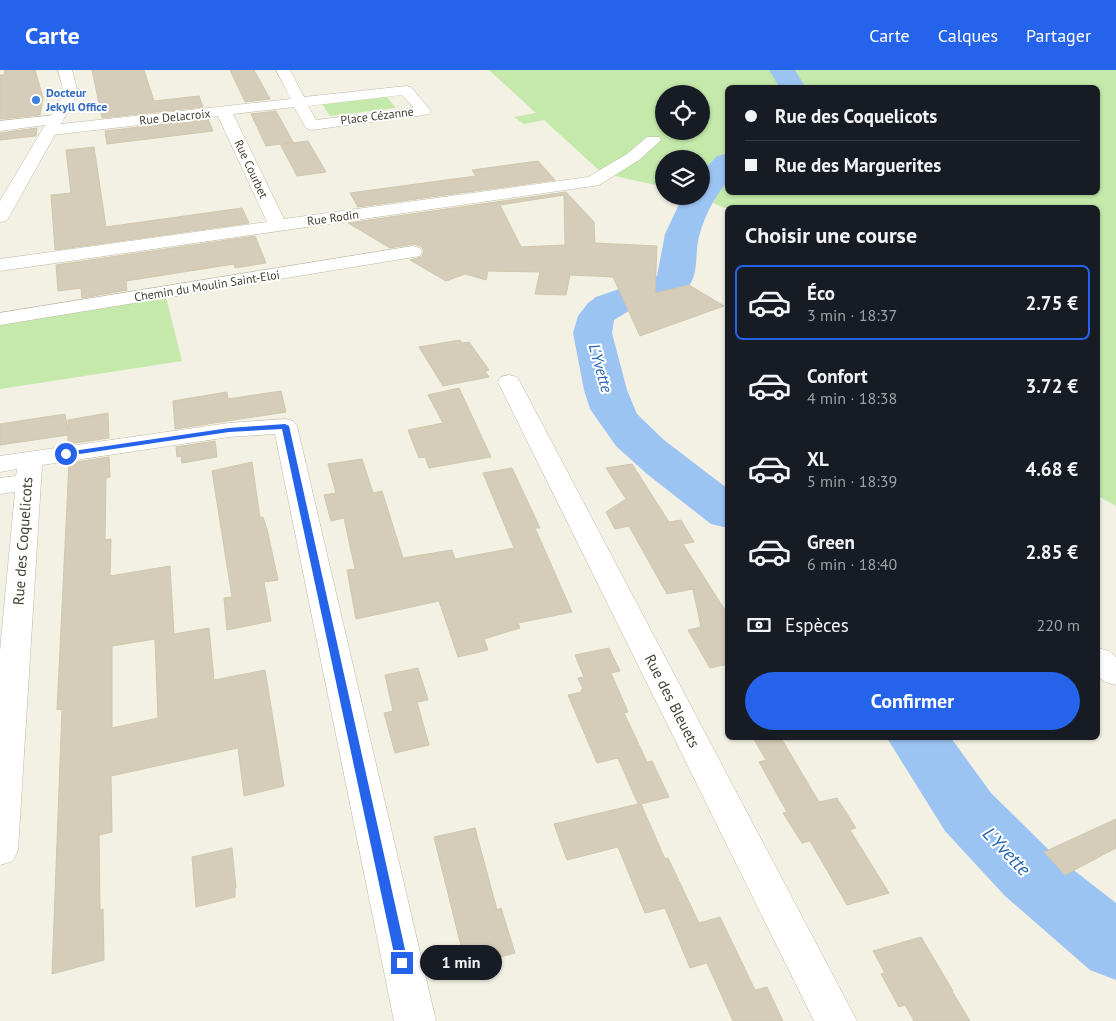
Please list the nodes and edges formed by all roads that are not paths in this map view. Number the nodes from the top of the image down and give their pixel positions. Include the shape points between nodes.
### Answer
1 (64, 70) edge
2 (283, 70) edge
3 (298, 102) junction
4 (224, 112) junction
5 (54, 125) junction
6 (0, 126) edge
7 (653, 140) dead end
8 (0, 217) edge
9 (278, 226) junction
10 (413, 252) dead end
11 (0, 264) edge
12 (0, 319) edge
13 (509, 382) dead end
14 (0, 464) edge
15 (28, 484) junction
16 (0, 486) edge
17 (1100, 661) edge
18 (1116, 674) edge
19 (0, 850) edge
20 (415, 1021) edge
21 (836, 1021) edge

1 - 5 street via 71,93
2 - 3 street
3 - 3 street, Place Cézanne via 311,125 424,111 406,90
3 - 4 street, Rue Delacroix
4 - 5 street, Rue Delacroix
4 - 9 street, Rue Courbet
5 - 6 street, Rue Delacroix
5 - 8 street
7 - 9 street, Rue Rodin via 633,157 594,180
9 - 11 street, Rue Rodin
10 - 12 street, Chemin du Moulin Saint-Eloi
13 - 21 street, Rue des Bleuets
14 - 15 street
15 - 16 street
15 - 19 street, Rue des Coquelicots
15 - 20 street, Rue des Coquelicots via 229,430 285,426
17 - 18 street

